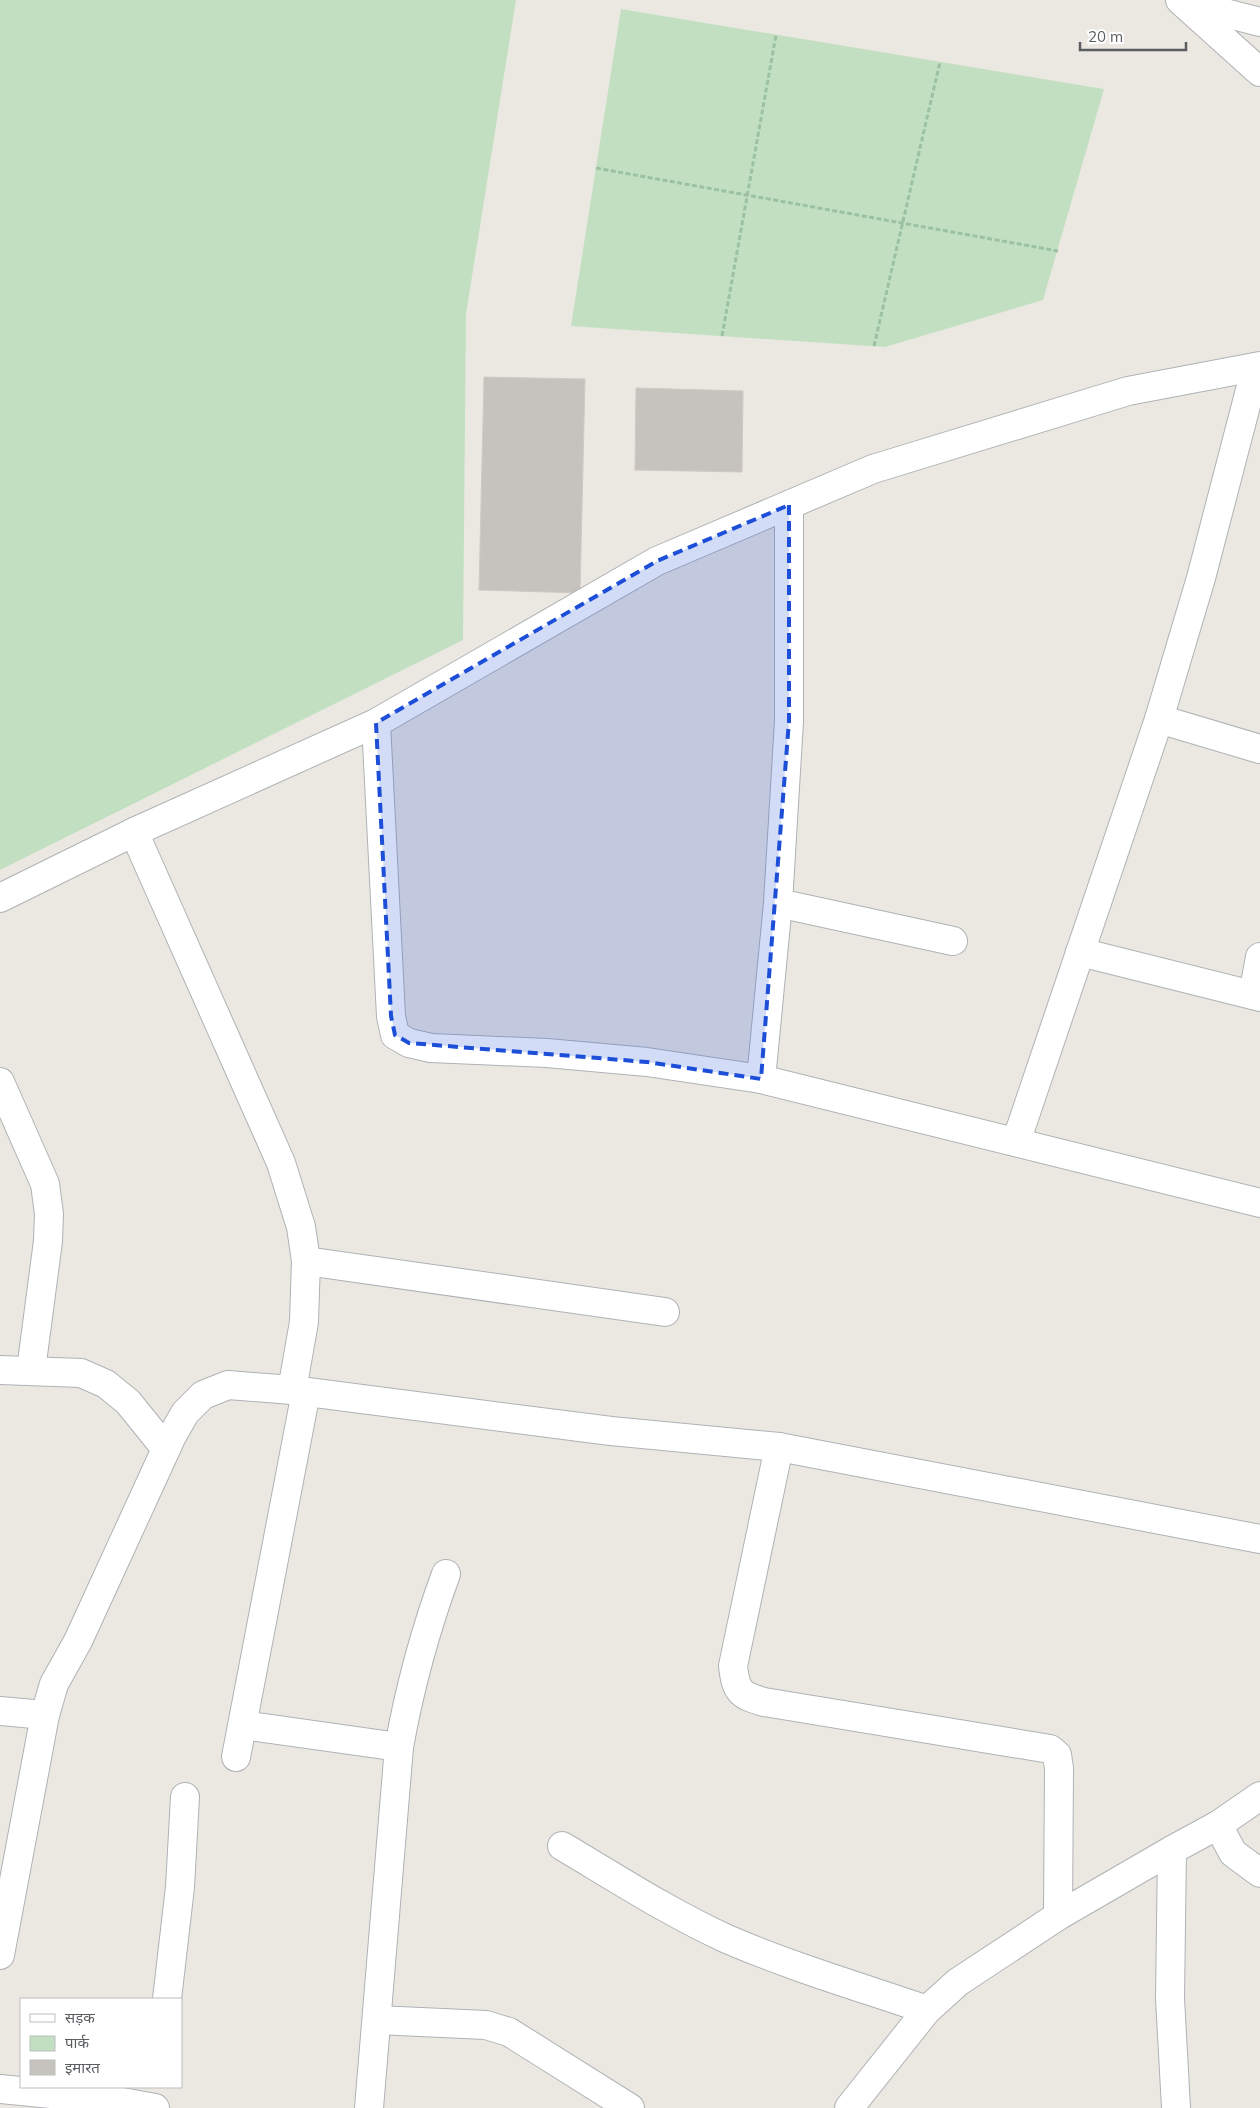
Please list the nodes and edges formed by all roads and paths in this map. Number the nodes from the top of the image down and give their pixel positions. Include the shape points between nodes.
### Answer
1 (1182, 1) edge
2 (1220, 6) edge
3 (1260, 22) edge
4 (776, 35) dead end
5 (940, 62) dead end
6 (1260, 72) edge
7 (596, 168) dead end
8 (1058, 251) dead end
9 (722, 336) dead end
10 (874, 346) dead end
11 (1258, 366) edge
12 (789, 505) junction
13 (1158, 719) junction
14 (376, 723) junction
15 (1260, 749) edge
16 (134, 832) junction
17 (0, 898) edge
18 (778, 903) junction
19 (953, 941) dead end
20 (1080, 952) junction
21 (1260, 957) edge
22 (1256, 996) edge
23 (761, 1079) junction
24 (0, 1082) edge
25 (1016, 1142) junction
26 (1260, 1203) edge
27 (306, 1261) junction
28 (665, 1312) dead end
29 (0, 1370) edge
30 (31, 1370) junction
31 (299, 1391) junction
32 (779, 1447) junction
33 (166, 1449) junction
34 (1260, 1539) edge
35 (446, 1574) dead end
36 (0, 1711) edge
37 (45, 1714) junction
38 (242, 1724) junction
39 (399, 1747) junction
40 (236, 1757) dead end
41 (1260, 1796) edge
42 (185, 1797) dead end
43 (1218, 1826) junction
44 (562, 1846) dead end
45 (1172, 1850) junction
46 (1260, 1873) edge
47 (1058, 1916) junction
48 (0, 1955) edge
49 (167, 1998) edge
50 (927, 2010) junction
51 (377, 2020) junction
52 (157, 2088) edge
53 (0, 2089) edge
54 (155, 2108) edge
55 (369, 2108) edge
56 (630, 2108) edge
57 (849, 2108) edge
58 (1176, 2108) edge

1 - 2 street
1 - 6 street
2 - 3 street
4 - 9 path
5 - 10 path
7 - 8 path
11 - 12 street via 1128,391 873,469
11 - 13 street via 1201,578
12 - 14 street via 657,562
12 - 18 street via 789,721
13 - 15 street
13 - 20 street
14 - 16 street
14 - 23 street via 391,1016 396,1035 409,1044 431,1048 627,1060
16 - 17 street
16 - 27 street via 281,1163 301,1227
18 - 19 street
18 - 23 street
20 - 22 street
20 - 25 street
21 - 22 street
23 - 25 street
24 - 30 street via 45,1184 49,1214
25 - 26 street
27 - 28 street
27 - 31 street
29 - 30 street
30 - 33 street via 81,1374 106,1384 128,1402
31 - 32 street via 611,1431
31 - 33 street via 228,1385 203,1395 185,1413
31 - 38 street
32 - 34 street
32 - 47 street via 733,1666 735,1683 745,1696 764,1702 1050,1749 1057,1755 1059,1768
33 - 37 street via 78,1641 54,1684
35 - 39 street via 425,1629
36 - 37 street
37 - 48 street
38 - 39 street
38 - 40 street
39 - 51 street
41 - 43 street
42 - 49 street via 180,1887
43 - 45 street
43 - 46 street via 1233,1852
44 - 50 street via 666,1907 727,1938
45 - 47 street
45 - 58 street via 1170,1998
47 - 50 street via 958,1982
50 - 57 street
51 - 55 street
51 - 56 street via 486,2025 509,2032
52 - 54 street
53 - 54 street via 111,2100

